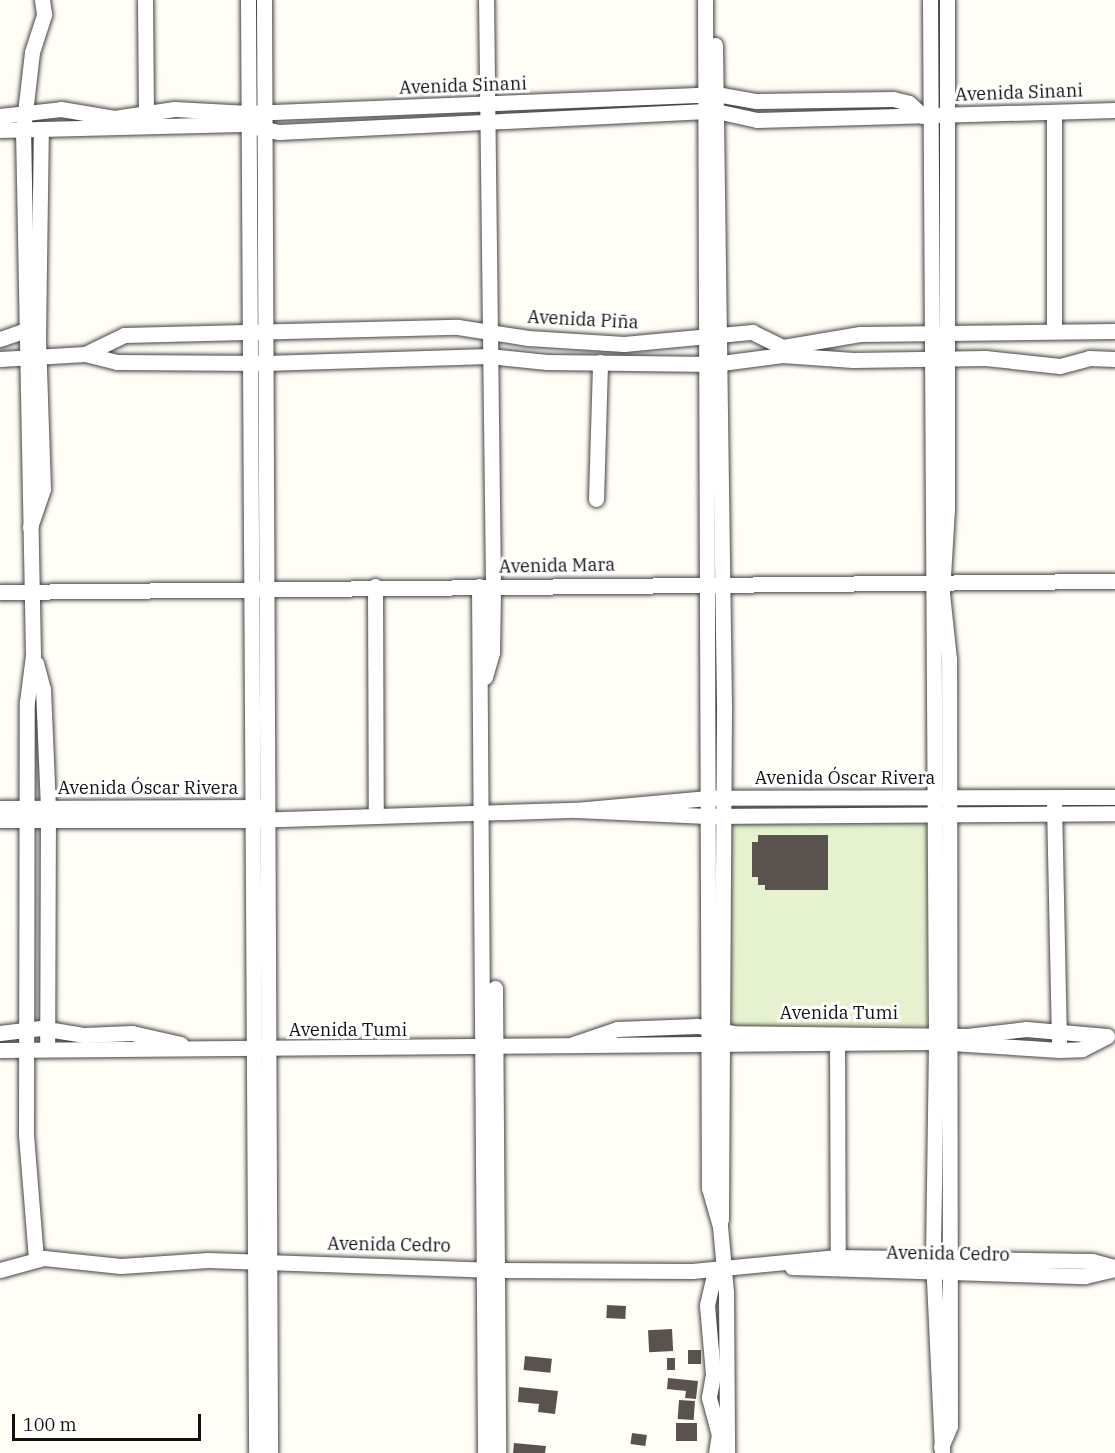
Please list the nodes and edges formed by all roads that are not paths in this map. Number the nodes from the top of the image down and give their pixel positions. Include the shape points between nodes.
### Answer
1 (42, 0) edge
2 (145, 0) edge
3 (248, 0) edge
4 (264, 0) edge
5 (486, 0) edge
6 (705, 0) edge
7 (714, 0) edge
8 (930, 0) edge
9 (947, 0) edge
10 (711, 95) junction
11 (484, 103) junction
12 (1115, 110) edge
13 (146, 112) junction
14 (711, 112) junction
15 (1054, 112) junction
16 (25, 113) junction
17 (948, 115) junction
18 (0, 116) edge
19 (927, 116) junction
20 (254, 117) junction
21 (487, 124) junction
22 (265, 129) junction
23 (0, 130) edge
24 (23, 130) junction
25 (41, 130) junction
26 (26, 330) junction
27 (939, 330) junction
28 (489, 331) junction
29 (1054, 331) junction
30 (1115, 331) edge
31 (257, 334) junction
32 (714, 335) junction
33 (0, 339) edge
34 (85, 354) junction
35 (489, 356) junction
36 (0, 359) edge
37 (939, 359) junction
38 (1115, 359) edge
39 (32, 360) junction
40 (600, 362) junction
41 (258, 363) junction
42 (714, 364) junction
43 (596, 499) dead end
44 (1115, 581) edge
45 (937, 582) junction
46 (715, 583) junction
47 (375, 586) junction
48 (486, 586) junction
49 (266, 587) junction
50 (248, 588) junction
51 (0, 592) edge
52 (33, 592) junction
53 (33, 655) junction
54 (932, 797) junction
55 (949, 797) junction
56 (1054, 797) junction
57 (1115, 797) edge
58 (715, 798) junction
59 (0, 808) edge
60 (576, 810) junction
61 (259, 813) junction
62 (1054, 813) junction
63 (1115, 813) edge
64 (30, 814) junction
65 (488, 814) junction
66 (932, 814) junction
67 (950, 814) junction
68 (48, 816) junction
69 (376, 816) junction
70 (715, 816) junction
71 (0, 820) edge
72 (708, 1027) junction
73 (47, 1028) junction
74 (30, 1029) junction
75 (724, 1031) junction
76 (0, 1033) edge
77 (1059, 1033) junction
78 (1111, 1036) edge
79 (837, 1038) junction
80 (943, 1038) junction
81 (573, 1044) junction
82 (708, 1047) junction
83 (724, 1047) junction
84 (47, 1049) junction
85 (195, 1049) junction
86 (261, 1049) junction
87 (491, 1049) junction
88 (0, 1050) edge
89 (29, 1050) junction
90 (1059, 1050) junction
91 (720, 1226) junction
92 (36, 1259) junction
93 (261, 1262) junction
94 (838, 1264) junction
95 (724, 1266) junction
96 (941, 1266) junction
97 (1115, 1268) edge
98 (490, 1269) junction
99 (0, 1270) edge
100 (941, 1450) edge
101 (256, 1453) edge
102 (270, 1453) edge
103 (484, 1453) edge
104 (498, 1453) edge
105 (716, 1453) edge
106 (727, 1453) edge

1 - 16 street via 44,14 32,52
2 - 13 street
3 - 20 street
4 - 20 street
5 - 11 street
6 - 10 street
7 - 10 street
8 - 19 street
9 - 17 street
10 - 11 street, Avenida Sinani
10 - 14 street
10 - 19 street, Avenida Sinani via 756,101 893,99 909,103
11 - 20 street, Avenida Sinani
11 - 21 street
12 - 15 street, Avenida Sinani
13 - 16 street, Avenida Sinani via 114,118 61,109
13 - 20 street, Avenida Sinani
14 - 19 street, Avenida Sinani via 757,120
14 - 21 street, Avenida Sinani
14 - 32 street
15 - 17 street, Avenida Sinani
15 - 29 street
16 - 18 street, Avenida Sinani
16 - 24 street
17 - 19 street, Avenida Sinani
17 - 27 street
19 - 27 street
20 - 22 street, Avenida Sinani
20 - 25 street, Avenida Sinani
20 - 31 street
21 - 22 street, Avenida Sinani
21 - 28 street
22 - 31 street
23 - 24 street, Avenida Sinani
24 - 25 street, Avenida Sinani
24 - 26 street
25 - 39 street
26 - 33 street
26 - 39 street
27 - 29 street, Avenida Piña
27 - 32 street, Avenida Piña via 860,334 797,347 783,347 752,332
27 - 37 street
28 - 31 street, Avenida Piña via 458,327
28 - 32 street, Avenida Piña via 613,343
28 - 35 street
29 - 30 street, Avenida Piña
31 - 34 street, Avenida Piña via 124,335
31 - 41 street
32 - 42 street
34 - 39 street, Avenida Piña
34 - 41 street, Avenida Piña via 117,362
35 - 40 street, Avenida Piña
35 - 41 street, Avenida Piña
35 - 48 street
36 - 39 street, Avenida Piña
37 - 38 street, Avenida Piña via 1052,366 1089,358
37 - 42 street, Avenida Piña via 782,355
37 - 45 street
39 - 52 street via 43,489 28,533
40 - 42 street, Avenida Piña
40 - 43 street
41 - 49 street
41 - 50 street
42 - 46 street
44 - 45 street, Avenida Mara
45 - 46 street, Avenida Mara
45 - 54 street
45 - 55 street
46 - 48 street, Avenida Mara
46 - 58 street
47 - 48 street, Avenida Mara
47 - 49 street, Avenida Mara
47 - 69 street
48 - 65 street via 492,653 481,693
49 - 50 street, Avenida Mara
49 - 61 street
50 - 52 street, Avenida Mara
50 - 61 street
51 - 52 street, Avenida Mara
52 - 53 street
53 - 64 street via 27,702
53 - 68 street via 43,689
54 - 55 street, Avenida Óscar Rivera
54 - 58 street, Avenida Óscar Rivera
54 - 66 street
55 - 56 street, Avenida Óscar Rivera
55 - 67 street
56 - 57 street, Avenida Óscar Rivera
56 - 62 street
58 - 60 street, Avenida Óscar Rivera
58 - 70 street
59 - 64 street, Avenida Óscar Rivera
60 - 65 street, Avenida Óscar Rivera
60 - 70 street, Avenida Óscar Rivera
61 - 68 street, Avenida Óscar Rivera
61 - 69 street, Avenida Óscar Rivera via 293,818
61 - 86 street
62 - 63 street, Avenida Óscar Rivera
62 - 67 street, Avenida Óscar Rivera
62 - 77 street
64 - 68 street, Avenida Óscar Rivera
64 - 71 street, Avenida Óscar Rivera
64 - 74 street
65 - 69 street, Avenida Óscar Rivera
65 - 87 street
66 - 67 street, Avenida Óscar Rivera
66 - 70 street, Avenida Óscar Rivera
66 - 80 street
67 - 80 street
68 - 73 street
70 - 72 street
70 - 75 street
72 - 75 street, Avenida Tumi
72 - 81 street, Avenida Tumi via 617,1029
72 - 82 street
73 - 74 street, Avenida Tumi
73 - 84 street
73 - 85 street, Avenida Tumi via 84,1035 152,1035
74 - 76 street, Avenida Tumi
74 - 89 street
75 - 79 street, Avenida Tumi
75 - 83 street
77 - 78 street, Avenida Tumi
77 - 80 street, Avenida Tumi via 1026,1029
77 - 90 street
78 - 90 street, Avenida Tumi via 1082,1049
79 - 80 street, Avenida Tumi
79 - 83 street, Avenida Tumi
79 - 94 street
80 - 90 street, Avenida Tumi
80 - 96 street
81 - 82 street, Avenida Tumi
81 - 87 street, Avenida Tumi
82 - 83 street, Avenida Tumi
82 - 91 street via 709,1188
83 - 91 street
84 - 85 street, Avenida Tumi
84 - 89 street, Avenida Tumi
85 - 86 street, Avenida Tumi
86 - 87 street, Avenida Tumi
86 - 93 street
87 - 98 street
88 - 89 street, Avenida Tumi
89 - 92 street via 27,1171
91 - 95 street
92 - 93 street, Avenida Cedro via 121,1266 208,1260
92 - 99 street, Avenida Cedro
93 - 98 street, Avenida Cedro
93 - 101 street
93 - 102 street
94 - 95 street, Avenida Cedro
94 - 96 street, Avenida Cedro
95 - 98 street, Avenida Cedro via 692,1271
95 - 105 street via 714,1274 707,1305 713,1374 709,1397 719,1435
95 - 106 street
96 - 97 street, Avenida Cedro via 1085,1276
96 - 100 street
98 - 103 street
98 - 104 street

